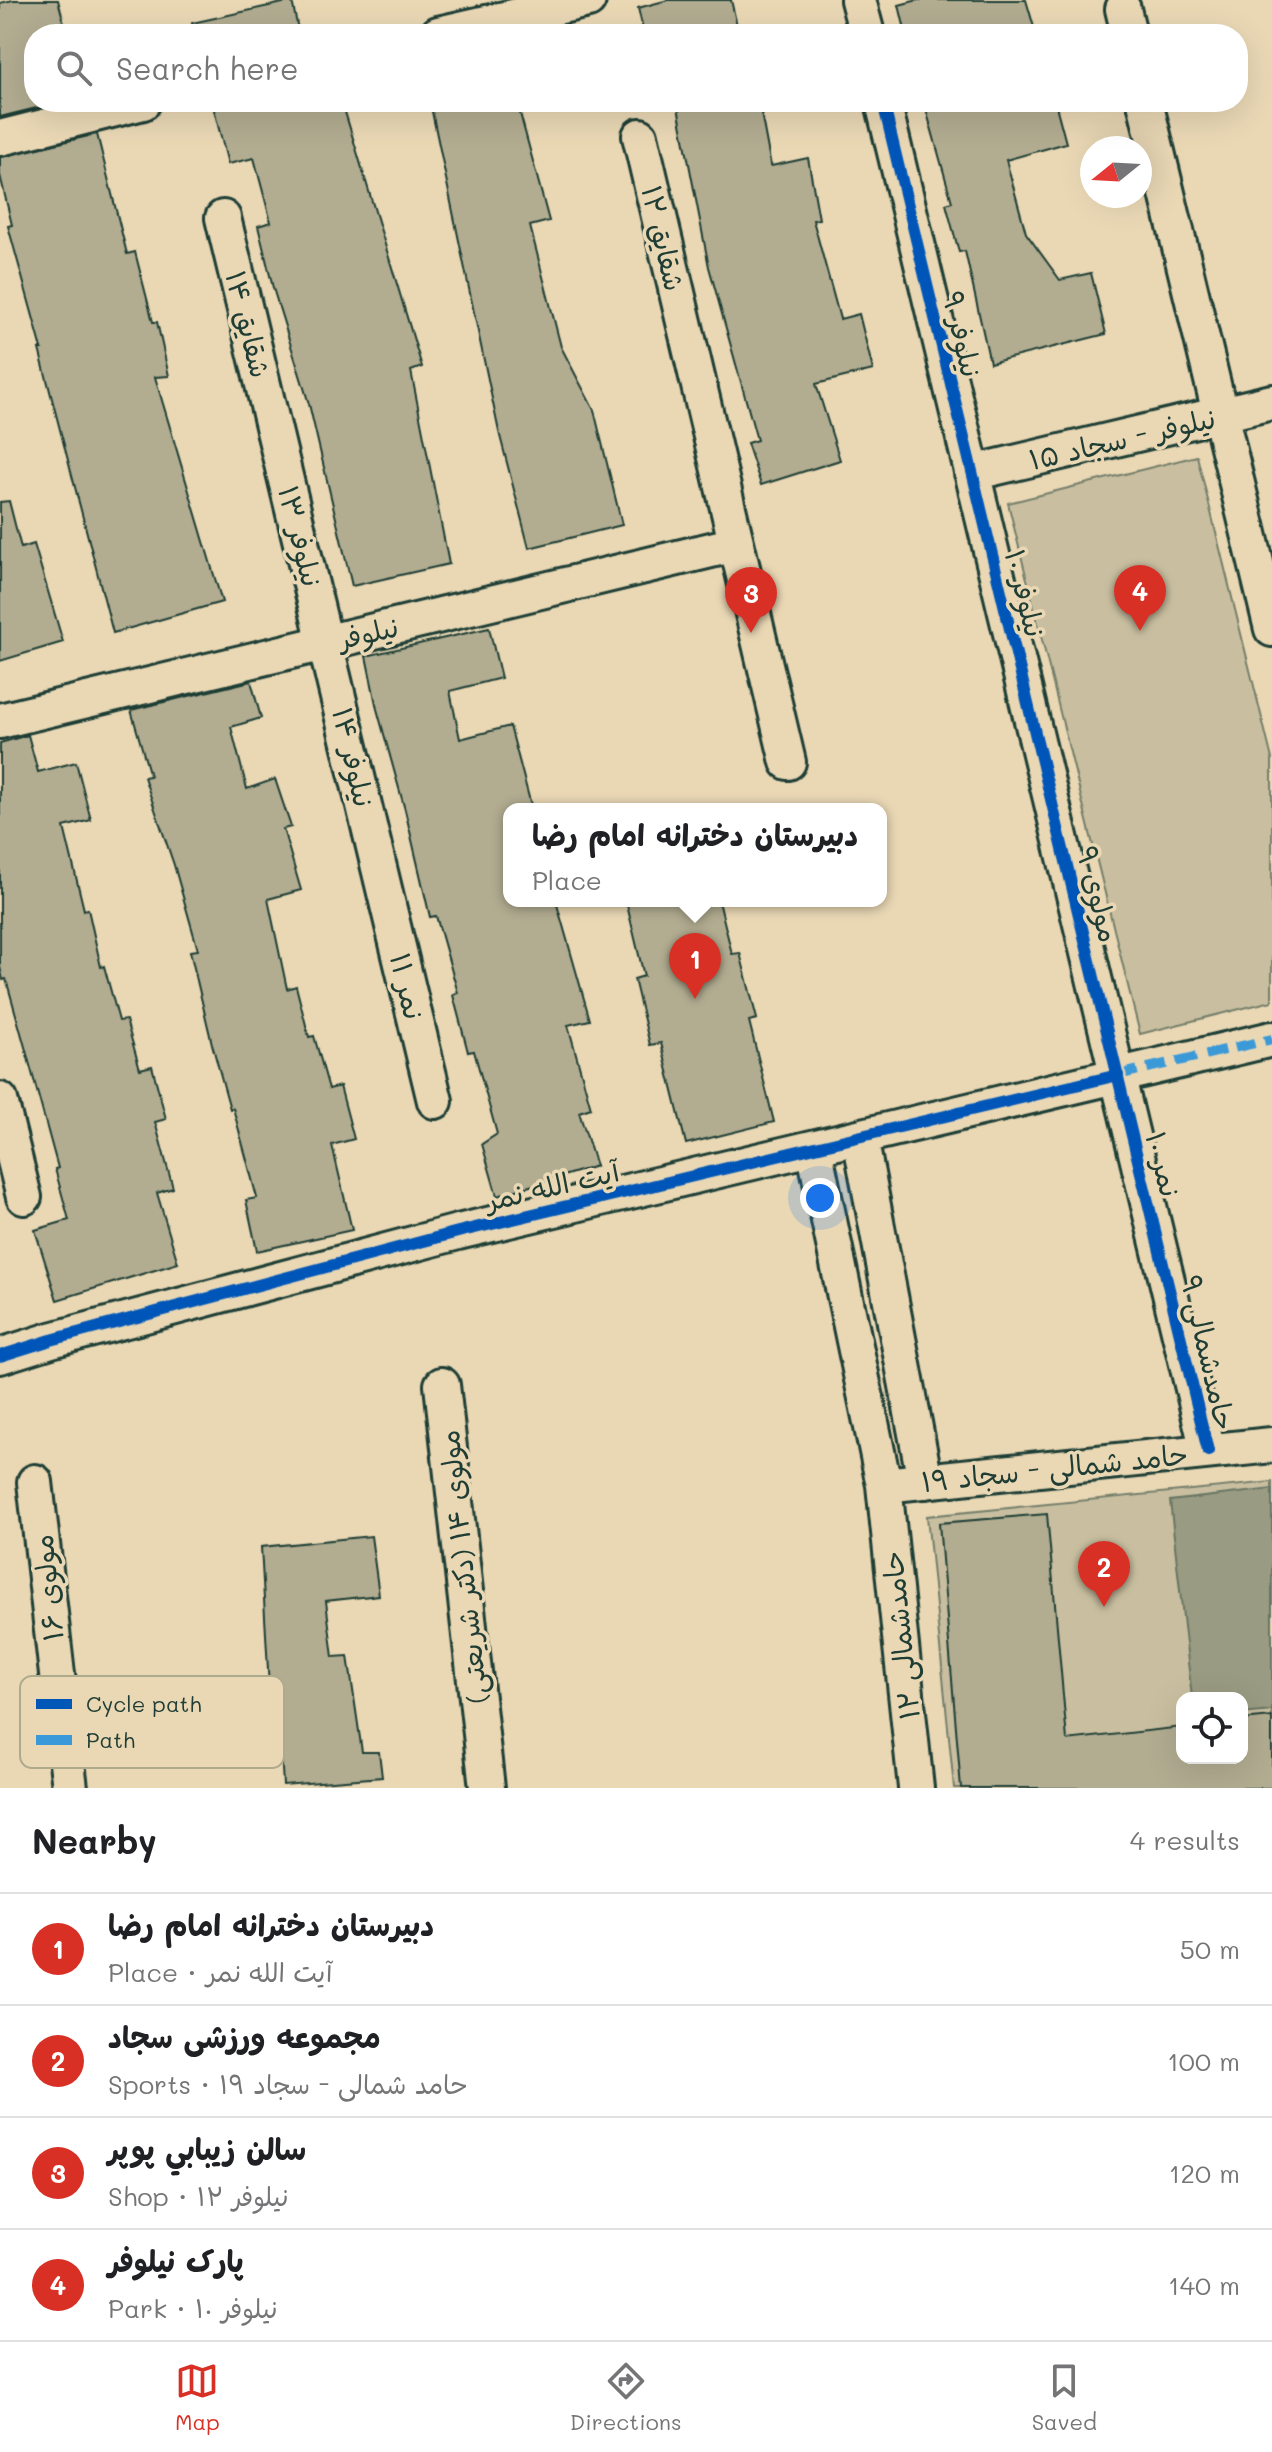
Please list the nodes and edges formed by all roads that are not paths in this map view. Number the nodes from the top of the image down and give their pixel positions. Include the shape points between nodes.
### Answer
1 (588, 0) edge
2 (858, 0) edge
3 (482, 24) edge
4 (864, 24) edge
5 (103, 112) edge
6 (885, 112) edge
7 (1147, 112) edge
8 (640, 136) dead end
9 (0, 138) edge
10 (223, 218) dead end
11 (1272, 402) edge
12 (1220, 414) junction
13 (275, 430) joint
14 (972, 473) junction
15 (736, 544) junction
16 (1272, 629) edge
17 (327, 642) junction
18 (0, 721) edge
19 (1033, 723) joint
20 (788, 762) dead end
21 (381, 871) joint
22 (1272, 1039) edge
23 (1118, 1075) junction
24 (0, 1100) edge
25 (435, 1101) dead end
26 (860, 1137) junction
27 (814, 1148) junction
28 (24, 1197) dead end
29 (1163, 1263) joint
30 (0, 1356) edge
31 (442, 1385) dead end
32 (1272, 1445) edge
33 (1208, 1451) junction
34 (925, 1481) junction
35 (35, 1482) dead end
36 (884, 1485) junction
37 (57, 1676) edge
38 (68, 1768) edge
39 (70, 1788) edge
40 (487, 1788) edge
41 (916, 1788) edge

1 - 3 street
2 - 4 street
5 - 9 street
6 - 14 street, نیلوفر ۹
7 - 12 street
8 - 15 street, شقایق ۱۲
10 - 13 street, شقایق ۱۴
11 - 12 street, نیلوفر - سجاد ۱۵
12 - 14 street, نیلوفر - سجاد ۱۵
12 - 16 street
13 - 17 street, نیلوفر ۱۳
14 - 19 street, نیلوفر ۱۰
15 - 17 street, نیلوفر
15 - 20 street, شقایق ۱۲
17 - 18 street, نیلوفر
17 - 21 street, نیلوفر ۱۴
19 - 23 street, مولوی ۹
21 - 25 street, نمر ۱۱
22 - 23 street, آیت الله نمر
23 - 26 street, آیت الله نمر
23 - 29 street, نمر ۱۰
24 - 28 street
26 - 27 street, آیت الله نمر
26 - 34 street
27 - 30 street, آیت الله نمر via 458,1232
27 - 36 street, حامدشمالی ۱۲
29 - 33 street, حامدشمالی ۹
31 - 40 street, مولوی ۱۴ (دکتر شریعتی)
32 - 33 street, حامد شمالی - سجاد ۱۹
33 - 34 street, حامد شمالی - سجاد ۱۹
34 - 36 street, حامد شمالی - سجاد ۱۹
35 - 37 street, مولوی ۱۶
36 - 41 street, حامدشمالی ۱۲
38 - 39 street, مولوی ۱۶

